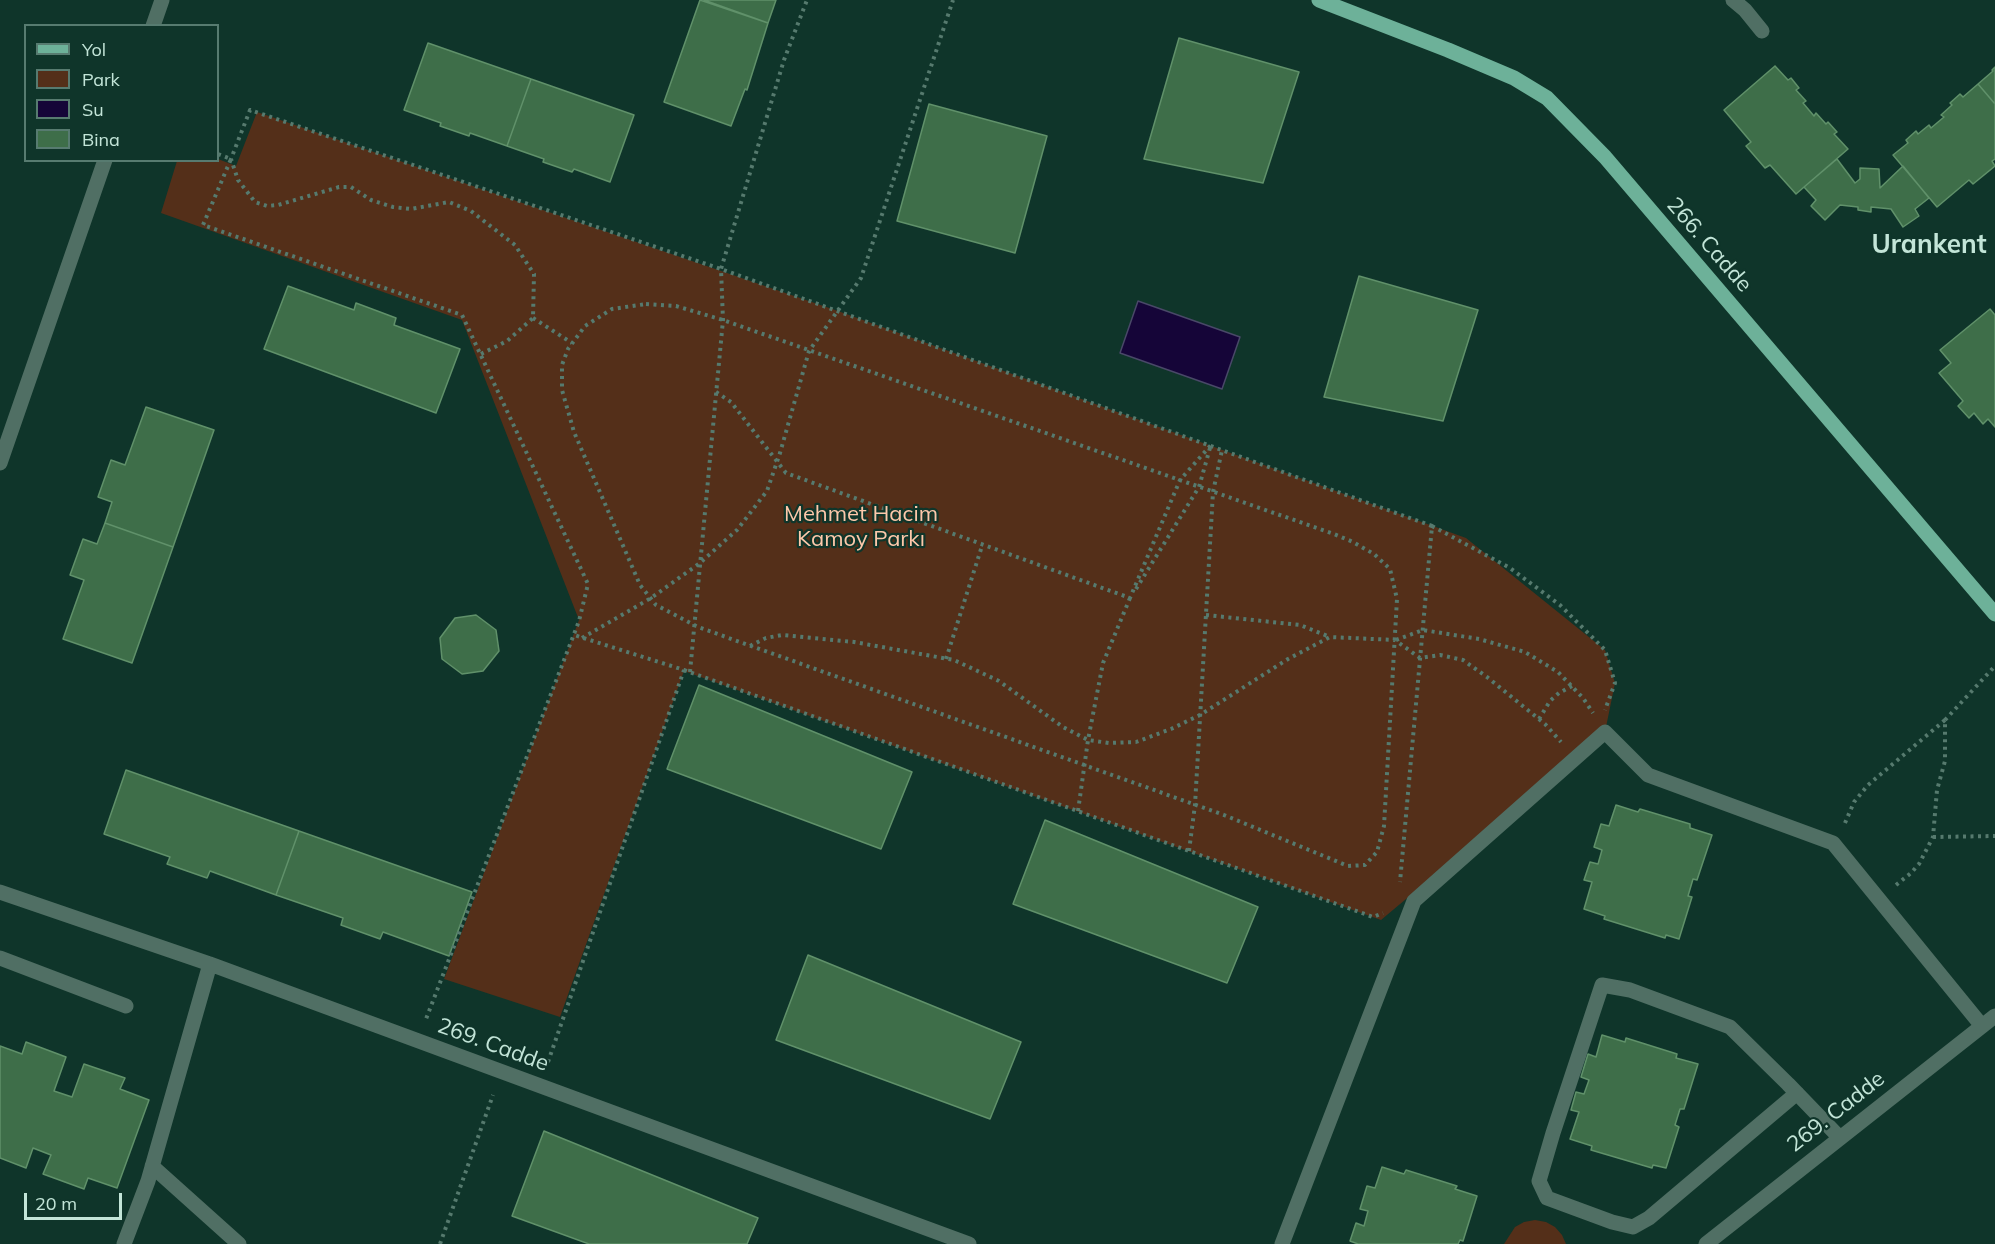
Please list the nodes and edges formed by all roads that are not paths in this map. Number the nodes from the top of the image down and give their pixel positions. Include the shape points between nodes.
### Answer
1 (162, 0) edge
2 (1319, 0) edge
3 (1733, 0) edge
4 (154, 24) edge
5 (1762, 31) dead end
6 (104, 162) edge
7 (0, 463) edge
8 (1995, 614) edge
9 (0, 892) edge
10 (0, 958) edge
11 (210, 964) junction
12 (126, 1006) dead end
13 (1995, 1016) edge
14 (1982, 1026) junction
15 (1797, 1093) junction
16 (1840, 1138) junction
17 (152, 1166) junction
18 (124, 1244) edge
19 (239, 1244) edge
20 (969, 1244) edge
21 (1282, 1244) edge
22 (1706, 1244) edge

1 - 4 street
2 - 8 main road, 266. Cadde via 1514,78 1546,98 1605,157
3 - 5 street
6 - 7 street
9 - 11 street, 269. Cadde
10 - 12 street
11 - 17 street
11 - 20 street, 269. Cadde
13 - 14 street, 269. Cadde
14 - 16 street, 269. Cadde
14 - 21 street via 1833,843 1648,775 1602,727 1576,758 1414,901
15 - 15 street via 1730,1027 1630,990 1602,985 1539,1180 1547,1198 1633,1227 1649,1218
15 - 16 street
16 - 22 street, 269. Cadde
17 - 18 street
17 - 19 street

